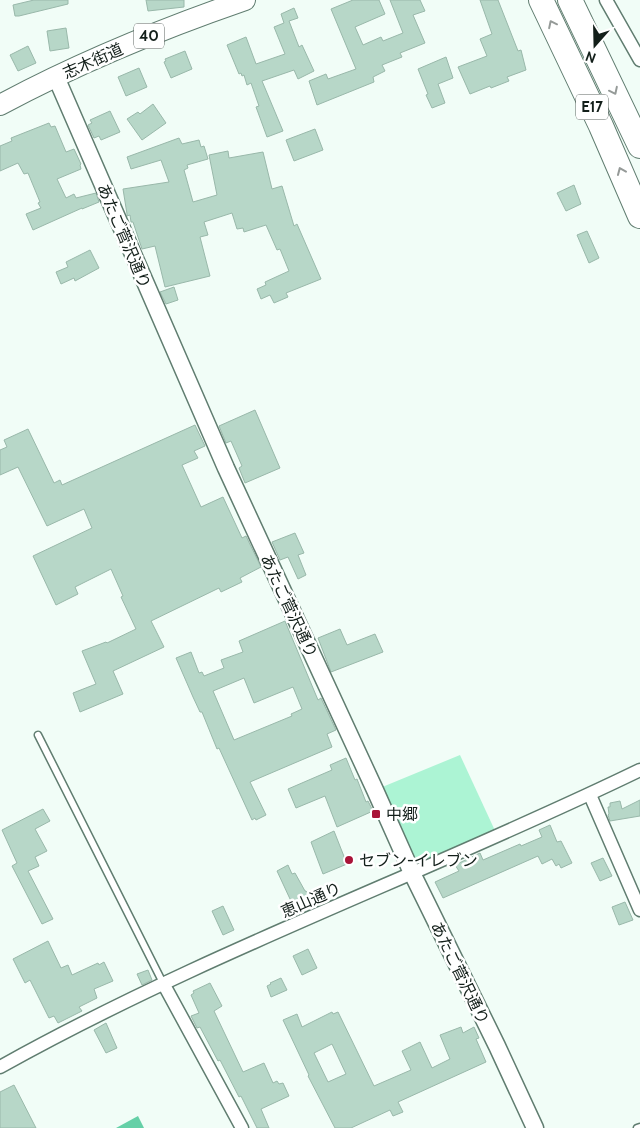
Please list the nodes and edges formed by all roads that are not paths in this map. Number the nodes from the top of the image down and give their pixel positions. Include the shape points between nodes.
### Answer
1 (245, 0) edge
2 (541, 0) edge
3 (570, 0) edge
4 (606, 0) edge
5 (640, 60) edge
6 (56, 78) junction
7 (0, 105) edge
8 (640, 146) edge
9 (640, 216) edge
10 (38, 735) dead end
11 (640, 770) edge
12 (590, 795) junction
13 (412, 873) junction
14 (640, 910) edge
15 (164, 983) junction
16 (0, 1067) edge
17 (242, 1128) edge
18 (535, 1128) edge

1 - 6 main road, 志木街道 / 40 via 172,27
9 -> 2 highway, E17 via 602,126
3 -> 8 highway, E17
4 - 5 street
6 - 7 main road, 志木街道 / 40
6 - 13 street, あたご菅沢通り via 226,468
10 - 15 lane
11 - 12 street, 恵山通り
12 - 13 street, 恵山通り
12 - 14 street
13 - 15 street, 恵山通り
13 - 18 street, あたご菅沢通り
15 - 16 street, 恵山通り
15 - 17 street

